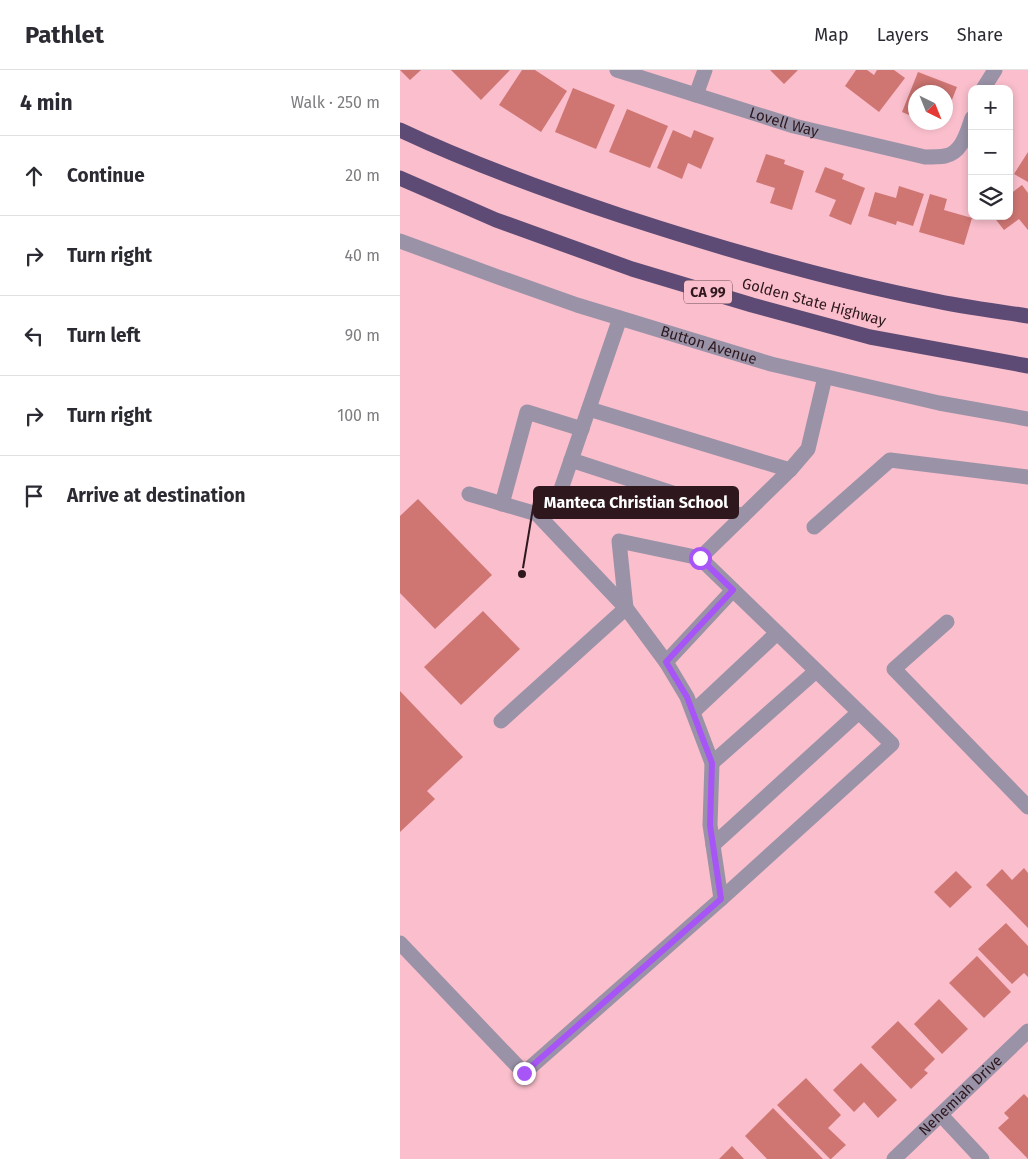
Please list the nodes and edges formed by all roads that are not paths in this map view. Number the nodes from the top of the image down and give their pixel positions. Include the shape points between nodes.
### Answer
1 (617, 70) edge
2 (705, 70) edge
3 (995, 70) edge
4 (986, 85) edge
5 (696, 95) junction
6 (968, 129) edge
7 (400, 130) edge
8 (400, 178) edge
9 (400, 241) edge
10 (1028, 316) edge
11 (620, 318) junction
12 (1028, 366) edge
13 (825, 377) junction
14 (589, 409) junction
15 (1028, 419) edge
16 (582, 429) junction
17 (571, 460) junction
18 (790, 470) junction
19 (1028, 477) edge
20 (469, 494) dead end
21 (502, 504) junction
22 (537, 514) junction
23 (743, 516) junction
24 (814, 527) dead end
25 (700, 558) junction
26 (733, 590) junction
27 (626, 608) junction
28 (947, 622) dead end
29 (777, 633) junction
30 (666, 662) junction
31 (816, 671) junction
32 (693, 712) junction
33 (859, 712) junction
34 (501, 721) dead end
35 (712, 763) junction
36 (1028, 807) edge
37 (713, 845) junction
38 (721, 899) junction
39 (400, 943) edge
40 (1028, 1031) edge
41 (941, 1115) junction
42 (894, 1159) edge
43 (982, 1159) edge

1 - 5 street, Lovell Way
2 - 5 street
3 - 4 street
5 - 6 street, Lovell Way via 794,126 925,157 947,156 954,152 963,142
7 - 10 highway, Golden State Highway via 551,192 693,239 794,268 923,298
8 - 12 highway, Golden State Highway / CA 99 via 496,220 632,268 752,305 870,337
9 - 11 street, Button Avenue
11 - 13 street, Button Avenue
11 - 14 street
13 - 15 street, Button Avenue
13 - 18 street via 808,449
14 - 16 street
14 - 18 street
16 - 17 street
16 - 21 street via 527,412
17 - 22 street via 558,498
17 - 23 street
18 - 23 street
19 - 24 street via 890,460
20 - 21 street
21 - 22 street
22 - 27 street
23 - 25 street
25 - 26 street
25 - 27 street via 619,541
26 - 29 street
26 - 30 street
27 - 30 street
27 - 34 street
28 - 36 street via 894,669
29 - 31 street
29 - 32 street
30 - 32 street
31 - 33 street
31 - 35 street
32 - 35 street
33 - 37 street
33 - 38 street via 892,744
35 - 37 street via 710,825
37 - 38 street
38 - 39 street via 524,1073
40 - 41 street, Nehemiah Drive
41 - 42 street, Nehemiah Drive
41 - 43 street

